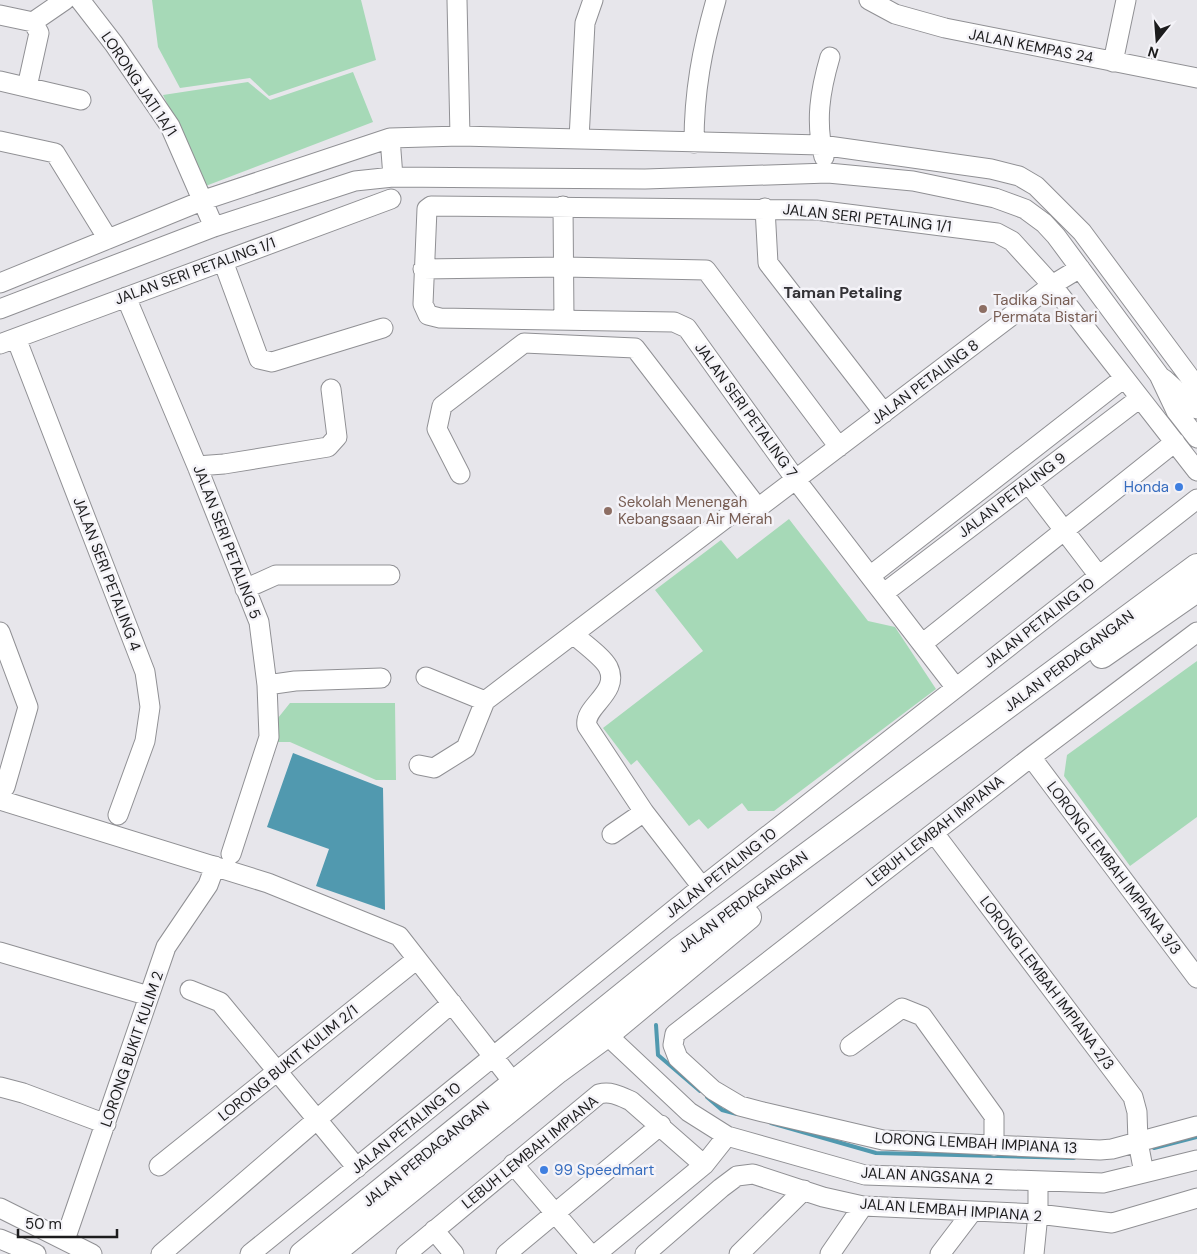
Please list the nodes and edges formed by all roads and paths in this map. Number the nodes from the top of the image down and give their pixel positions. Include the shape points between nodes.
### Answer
1 (65, 0) edge
2 (80, 0) edge
3 (457, 0) edge
4 (593, 0) edge
5 (716, 0) edge
6 (869, 0) edge
7 (1126, 0) edge
8 (3, 10) edge
9 (33, 22) junction
10 (830, 57) dead end
11 (1113, 62) junction
12 (1197, 78) edge
13 (0, 81) edge
14 (27, 87) junction
15 (81, 100) dead end
16 (460, 136) junction
17 (390, 138) junction
18 (579, 139) junction
19 (0, 141) edge
20 (694, 143) junction
21 (821, 145) junction
22 (828, 173) junction
23 (393, 177) junction
24 (391, 199) dead end
25 (204, 200) junction
26 (563, 206) junction
27 (765, 208) junction
28 (214, 227) junction
29 (108, 239) junction
30 (223, 261) junction
31 (564, 268) junction
32 (1080, 268) junction
33 (422, 269) junction
34 (0, 283) edge
35 (1052, 285) junction
36 (126, 297) junction
37 (0, 310) edge
38 (440, 318) joint
39 (564, 320) junction
40 (383, 328) dead end
41 (8, 340) edge
42 (1159, 375) junction
43 (1124, 378) junction
44 (1197, 387) edge
45 (331, 389) dead end
46 (1140, 398) junction
47 (1197, 409) edge
48 (884, 413) junction
49 (1197, 438) edge
50 (1174, 442) junction
51 (839, 447) junction
52 (197, 466) junction
53 (1197, 471) edge
54 (460, 474) dead end
55 (796, 480) junction
56 (1028, 483) junction
57 (751, 499) junction
58 (1197, 499) edge
59 (1064, 530) junction
60 (1197, 566) edge
61 (390, 575) dead end
62 (870, 576) junction
63 (1099, 576) junction
64 (245, 589) junction
65 (1197, 590) edge
66 (884, 593) junction
67 (0, 632) edge
68 (1197, 632) edge
69 (573, 634) junction
70 (922, 644) junction
71 (426, 676) dead end
72 (381, 678) dead end
73 (267, 685) junction
74 (956, 688) junction
75 (485, 701) junction
76 (1031, 757) junction
77 (419, 765) dead end
78 (3, 793) edge
79 (644, 812) junction
80 (118, 815) dead end
81 (934, 832) junction
82 (612, 834) dead end
83 (231, 854) dead end
84 (215, 866) junction
85 (702, 887) junction
86 (0, 952) edge
87 (417, 959) junction
88 (1197, 978) edge
89 (190, 990) dead end
90 (149, 996) junction
91 (452, 1003) junction
92 (675, 1034) joint
93 (607, 1035) junction
94 (850, 1046) dead end
95 (493, 1057) junction
96 (277, 1071) junction
97 (513, 1082) junction
98 (0, 1087) edge
99 (318, 1120) junction
100 (106, 1124) junction
101 (661, 1125) junction
102 (1197, 1126) edge
103 (727, 1136) junction
104 (1138, 1142) junction
105 (994, 1146) junction
106 (1197, 1160) edge
107 (513, 1164) junction
108 (704, 1165) junction
109 (158, 1166) dead end
110 (357, 1168) junction
111 (1144, 1173) junction
112 (1038, 1181) junction
113 (804, 1190) junction
114 (1197, 1198) edge
115 (863, 1206) junction
116 (0, 1208) edge
117 (972, 1212) junction
118 (554, 1214) junction
119 (1038, 1214) junction
120 (434, 1230) junction
121 (0, 1239) edge
122 (65, 1240) junction
123 (36, 1254) edge
124 (92, 1254) edge
125 (161, 1254) edge
126 (250, 1254) edge
127 (302, 1254) edge
128 (332, 1254) edge
129 (406, 1254) edge
130 (454, 1254) edge
131 (506, 1254) edge
132 (590, 1254) edge
133 (596, 1254) edge
134 (644, 1254) edge
135 (739, 1254) edge
136 (830, 1254) edge
137 (940, 1254) edge
138 (1034, 1254) edge

1 - 9 street
2 - 25 street, LORONG JATI 1A/1 via 170,126
3 - 16 street
4 - 18 street via 584,24
5 - 20 street via 703,46 694,104
6 - 11 street, JALAN KEMPAS 24 via 895,14 945,28
7 - 11 street
8 - 9 street
9 - 14 street via 40,33
10 - 21 street via 820,94 818,121
11 - 12 street, JALAN KEMPAS 24
13 - 14 street
14 - 15 street
16 - 17 street
16 - 18 street
17 - 23 street
17 - 25 street
18 - 20 street
19 - 29 street via 56,153
20 - 21 street
21 - 22 street
21 - 44 street via 991,169 1019,176 1036,186 1082,232
22 - 23 street via 645,178
22 - 32 street via 913,182 995,198 1025,209 1044,223
23 - 28 street via 355,182
24 - 30 street, JALAN SERI PETALING 1/1
25 - 28 street, LORONG JATI 1A/1
25 - 29 street
26 - 27 street, JALAN SERI PETALING 1/1
26 - 31 street
26 - 33 street, JALAN SERI PETALING 1/1 via 431,206 425,214
27 - 35 street, JALAN SERI PETALING 1/1 via 816,210 997,233 1012,241
27 - 48 street via 766,250 771,268
28 - 37 street
29 - 34 street
30 - 36 street, JALAN SERI PETALING 1/1
30 - 40 street via 258,359 272,362
31 - 33 street
31 - 39 street
31 - 51 street via 706,270
32 - 35 street, JALAN PETALING 8
32 - 42 street
33 - 38 street, JALAN SERI PETALING 1/1 via 425,312 433,318
35 - 43 street, JALAN SERI PETALING 1/1
35 - 48 street, JALAN PETALING 8
36 - 41 street, JALAN SERI PETALING 1/1
36 - 52 street, JALAN SERI PETALING 5
38 - 39 street, JALAN SERI PETALING 7
39 - 55 street, JALAN SERI PETALING 7 via 681,324 687,328
41 - 80 street, JALAN SERI PETALING 4 via 145,672 150,707 145,741
42 - 47 street
42 - 49 street via 1176,411
43 - 46 street, JALAN SERI PETALING 1/1
43 - 62 street
45 - 52 street via 337,437 328,447
46 - 50 street, JALAN SERI PETALING 1/1
46 - 56 street, JALAN PETALING 9
48 - 51 street, JALAN PETALING 8
50 - 53 street, JALAN SERI PETALING 1/1
50 - 59 street
51 - 55 street, JALAN PETALING 8
52 - 64 street, JALAN SERI PETALING 5
54 - 57 street via 436,429 442,406 524,343 634,348
55 - 57 street, JALAN PETALING 8 via 758,508
55 - 62 street, JALAN SERI PETALING 7
56 - 59 street
56 - 66 street, JALAN PETALING 9
57 - 69 street
58 - 63 street, JALAN PETALING 10
59 - 63 street
59 - 70 street
60 - 97 main road, JALAN PERDAGANGAN via 678,950
61 - 64 street via 276,575
62 - 66 street, JALAN SERI PETALING 7
63 - 74 street, JALAN PETALING 10
64 - 73 street, JALAN SERI PETALING 5 via 258,622
65 - 93 main road, JALAN PERDAGANGAN via 1081,671 741,923
66 - 70 street, JALAN SERI PETALING 7
67 - 78 street via 28,707
68 - 76 street, LEBUH LEMBAH IMPIANA
69 - 75 street
69 - 79 street via 608,666 610,680 607,692 588,716 587,726
70 - 74 street, JALAN SERI PETALING 7
71 - 75 street
72 - 73 street
73 - 83 street, JALAN SERI PETALING 5 via 269,737
74 - 85 street, JALAN PETALING 10
75 - 77 street via 466,748 434,768
76 - 81 street, LEBUH LEMBAH IMPIANA
76 - 88 street, LORONG LEMBAH IMPIANA 3/3
78 - 84 street
79 - 82 street
79 - 85 street
81 - 92 street, LEBUH LEMBAH IMPIANA
81 - 104 street, LORONG LEMBAH IMPIANA 2/3 via 1133,1097
84 - 87 street via 268,883 399,936
84 - 90 street, LORONG BUKIT KULIM 2 via 208,885 166,947
85 - 95 street, JALAN PETALING 10
86 - 90 street
87 - 91 street
87 - 96 street, LORONG BUKIT KULIM 2/1
89 - 96 street via 220,1002
90 - 100 street, LORONG BUKIT KULIM 2
91 - 95 street
91 - 99 street
92 - 105 street, LORONG LEMBAH IMPIANA 13 via 673,1044 678,1058 713,1090 740,1106 883,1140
93 - 103 street, JALAN ANGSANA 2 via 689,1112
93 - 128 main road, JALAN PERDAGANGAN
94 - 105 street via 902,1008 922,1016 994,1116
95 - 97 street
95 - 110 street, JALAN PETALING 10
96 - 99 street
96 - 109 street, LORONG BUKIT KULIM 2/1
97 - 127 main road, JALAN PERDAGANGAN
98 - 100 street
99 - 110 street
99 - 125 street
100 - 122 street, LORONG BUKIT KULIM 2
101 - 107 street, LEBUH LEMBAH IMPIANA via 631,1101 606,1092 599,1094
101 - 108 street, LEBUH LEMBAH IMPIANA
101 - 118 street
102 - 104 street, LORONG LEMBAH IMPIANA 13
103 - 108 street
103 - 112 street, JALAN ANGSANA 2 via 866,1175
104 - 105 street, LORONG LEMBAH IMPIANA 13 via 1100,1150
104 - 111 street, LORONG LEMBAH IMPIANA 2/3
106 - 111 street, JALAN ANGSANA 2
107 - 118 street
107 - 120 street, LEBUH LEMBAH IMPIANA
108 - 133 street
110 - 126 street, JALAN PETALING 10
111 - 112 street, JALAN ANGSANA 2 via 1103,1183
112 - 119 street
113 - 115 street, JALAN LEMBAH IMPIANA 2
113 - 134 street, JALAN LEMBAH IMPIANA 2 via 753,1174 737,1176
113 - 135 street
114 - 119 street, JALAN LEMBAH IMPIANA 2 via 1112,1223
115 - 117 street, JALAN LEMBAH IMPIANA 2
115 - 136 street
116 - 122 street
117 - 119 street, JALAN LEMBAH IMPIANA 2
117 - 137 street
118 - 131 street
118 - 132 street
119 - 138 street
120 - 129 street, LEBUH LEMBAH IMPIANA
120 - 130 street
121 - 123 street
122 - 124 street

